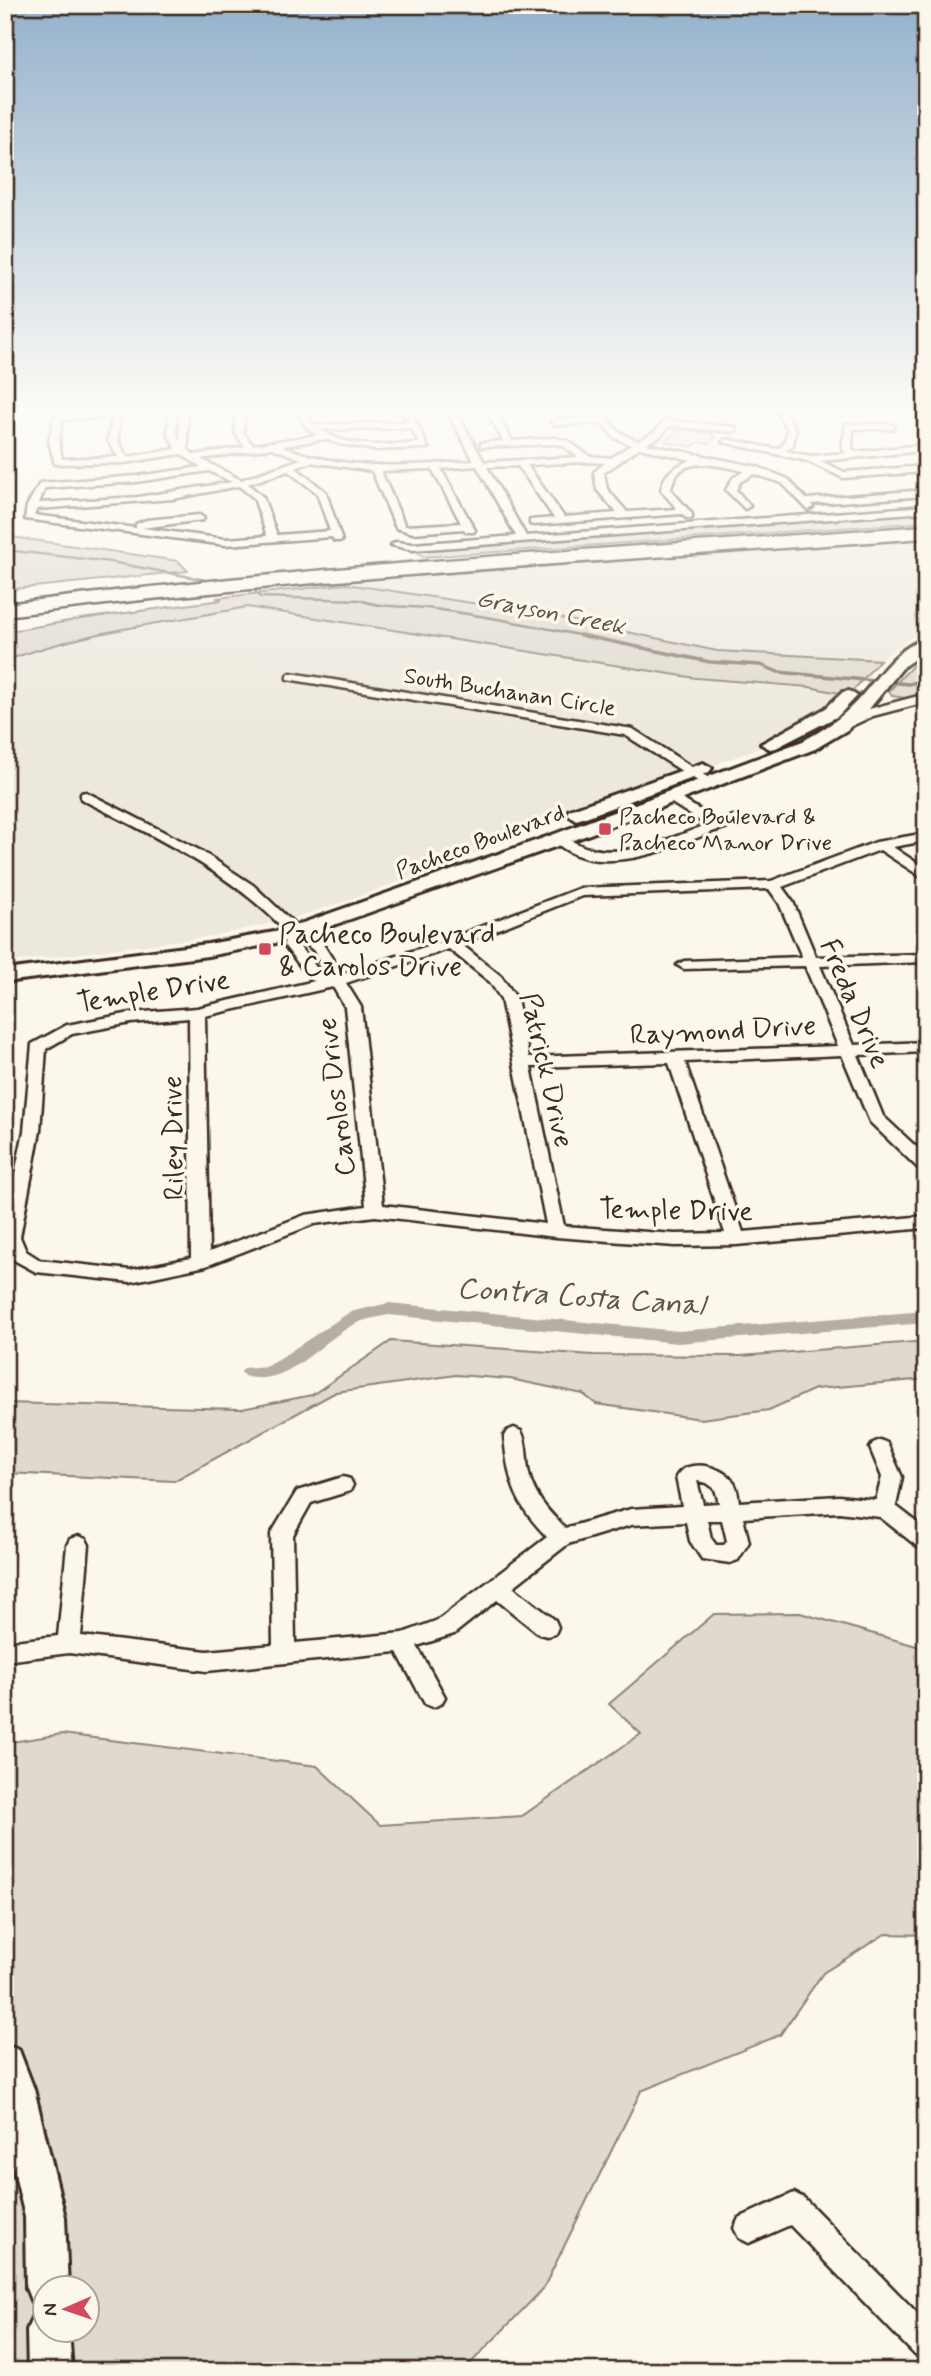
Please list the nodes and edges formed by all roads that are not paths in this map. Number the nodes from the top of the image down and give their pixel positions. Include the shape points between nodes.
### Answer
1 (92, 524) edge
2 (145, 524) edge
3 (200, 524) edge
4 (267, 524) edge
5 (332, 524) edge
6 (399, 524) edge
7 (466, 524) edge
8 (515, 524) edge
9 (726, 524) edge
10 (899, 524) edge
11 (135, 530) junction
12 (926, 533) edge
13 (201, 539) junction
14 (273, 539) junction
15 (523, 539) junction
16 (396, 545) dead end
17 (616, 555) junction
18 (259, 572) junction
19 (5, 591) edge
20 (5, 599) edge
21 (5, 610) edge
22 (5, 624) edge
23 (926, 631) edge
24 (926, 644) edge
25 (290, 677) dead end
26 (876, 689) junction
27 (921, 700) edge
28 (841, 726) junction
29 (691, 771) junction
30 (709, 782) junction
31 (86, 796) dead end
32 (672, 797) junction
33 (737, 819) dead end
34 (715, 825) junction
35 (926, 837) edge
36 (559, 839) junction
37 (881, 845) junction
38 (926, 876) edge
39 (773, 885) junction
40 (290, 927) junction
41 (451, 943) junction
42 (926, 958) edge
43 (810, 962) junction
44 (5, 963) edge
45 (684, 965) dead end
46 (5, 976) edge
47 (337, 981) junction
48 (197, 1013) junction
49 (926, 1047) edge
50 (847, 1049) junction
51 (675, 1058) junction
52 (524, 1062) junction
53 (926, 1166) edge
54 (374, 1210) junction
55 (926, 1222) edge
56 (556, 1231) junction
57 (736, 1239) junction
58 (200, 1262) junction
59 (514, 1436) dead end
60 (880, 1448) dead end
61 (343, 1485) dead end
62 (885, 1509) junction
63 (730, 1510) junction
64 (696, 1512) junction
65 (561, 1538) junction
66 (926, 1541) edge
67 (78, 1545) dead end
68 (496, 1587) junction
69 (547, 1627) dead end
70 (403, 1642) junction
71 (69, 1644) junction
72 (5, 1652) edge
73 (284, 1653) junction
74 (433, 1697) dead end
75 (5, 2064) edge
76 (750, 2228) dead end
77 (47, 2274) edge
78 (49, 2344) edge
79 (926, 2344) edge
80 (50, 2371) edge

1 - 11 street
2 - 11 street
3 - 13 street
4 - 14 street
5 - 14 street via 336,536
6 - 7 street via 413,530 468,528
8 - 15 street
9 - 15 street
10 - 18 highway
11 - 13 street
12 - 17 highway
13 - 14 street
15 - 16 street
17 - 21 highway via 318,576
17 - 22 highway
18 - 19 highway via 188,571
18 - 20 highway
23 - 29 main road, Pacheco Boulevard via 880,660 832,712 789,737
24 - 26 main road, Pacheco Boulevard via 898,663
25 - 29 street, South Buchanan Circle via 629,732
26 - 27 street via 892,701
26 - 28 main road, Pacheco Boulevard
27 - 28 street via 869,713
28 - 30 main road, Pacheco Boulevard via 809,745
29 - 30 street, South Buchanan Circle
29 - 40 main road, Pacheco Boulevard via 347,901
30 - 32 main road, Pacheco Boulevard
31 - 40 street, Carolos Drive via 250,887
32 - 34 street
32 - 36 main road, Pacheco Boulevard
33 - 34 street
34 - 36 street via 639,854 595,856 574,850
35 - 37 street, Temple Drive
36 - 40 main road, Pacheco Boulevard
37 - 38 street
37 - 39 street, Temple Drive
39 - 41 street, Temple Drive via 580,892
39 - 43 street, Freda Drive via 786,902
40 - 44 main road, Pacheco Boulevard
40 - 46 main road, Pacheco Boulevard via 208,950
40 - 47 street, Carolos Drive via 312,940
41 - 47 street, Temple Drive
41 - 52 street, Patrick Drive via 496,979 509,999
42 - 43 street
43 - 45 street
43 - 50 street, Freda Drive
47 - 48 street, Temple Drive
47 - 54 street, Carolos Drive via 353,1007
48 - 58 street, Riley Drive
48 - 58 street, Temple Drive via 131,1018 67,1030 38,1047 32,1131 11,1237 18,1255 36,1266 130,1276
49 - 50 street, Raymond Drive
50 - 51 street, Raymond Drive
50 - 53 street, Freda Drive via 876,1118
51 - 52 street, Raymond Drive
51 - 57 street
52 - 56 street, Patrick Drive
54 - 56 street, Temple Drive
54 - 58 street, Temple Drive via 311,1219
55 - 57 street, Temple Drive
56 - 57 street, Temple Drive via 675,1241
59 - 65 street via 517,1480 529,1506
60 - 62 street via 892,1477
61 - 73 street via 304,1497 282,1534
62 - 63 street via 839,1504
62 - 66 street
63 - 64 street
63 - 64 street via 725,1485 712,1476 694,1473 686,1477
63 - 64 street via 738,1542 730,1554 710,1553 701,1541
64 - 65 street via 631,1517
65 - 68 street
67 - 71 street
68 - 69 street
68 - 70 street via 446,1627
70 - 73 street
70 - 74 street
71 - 72 street
71 - 73 street via 207,1661
75 - 77 main road via 15,2088 45,2217
76 - 79 street via 794,2208
78 - 80 main road

